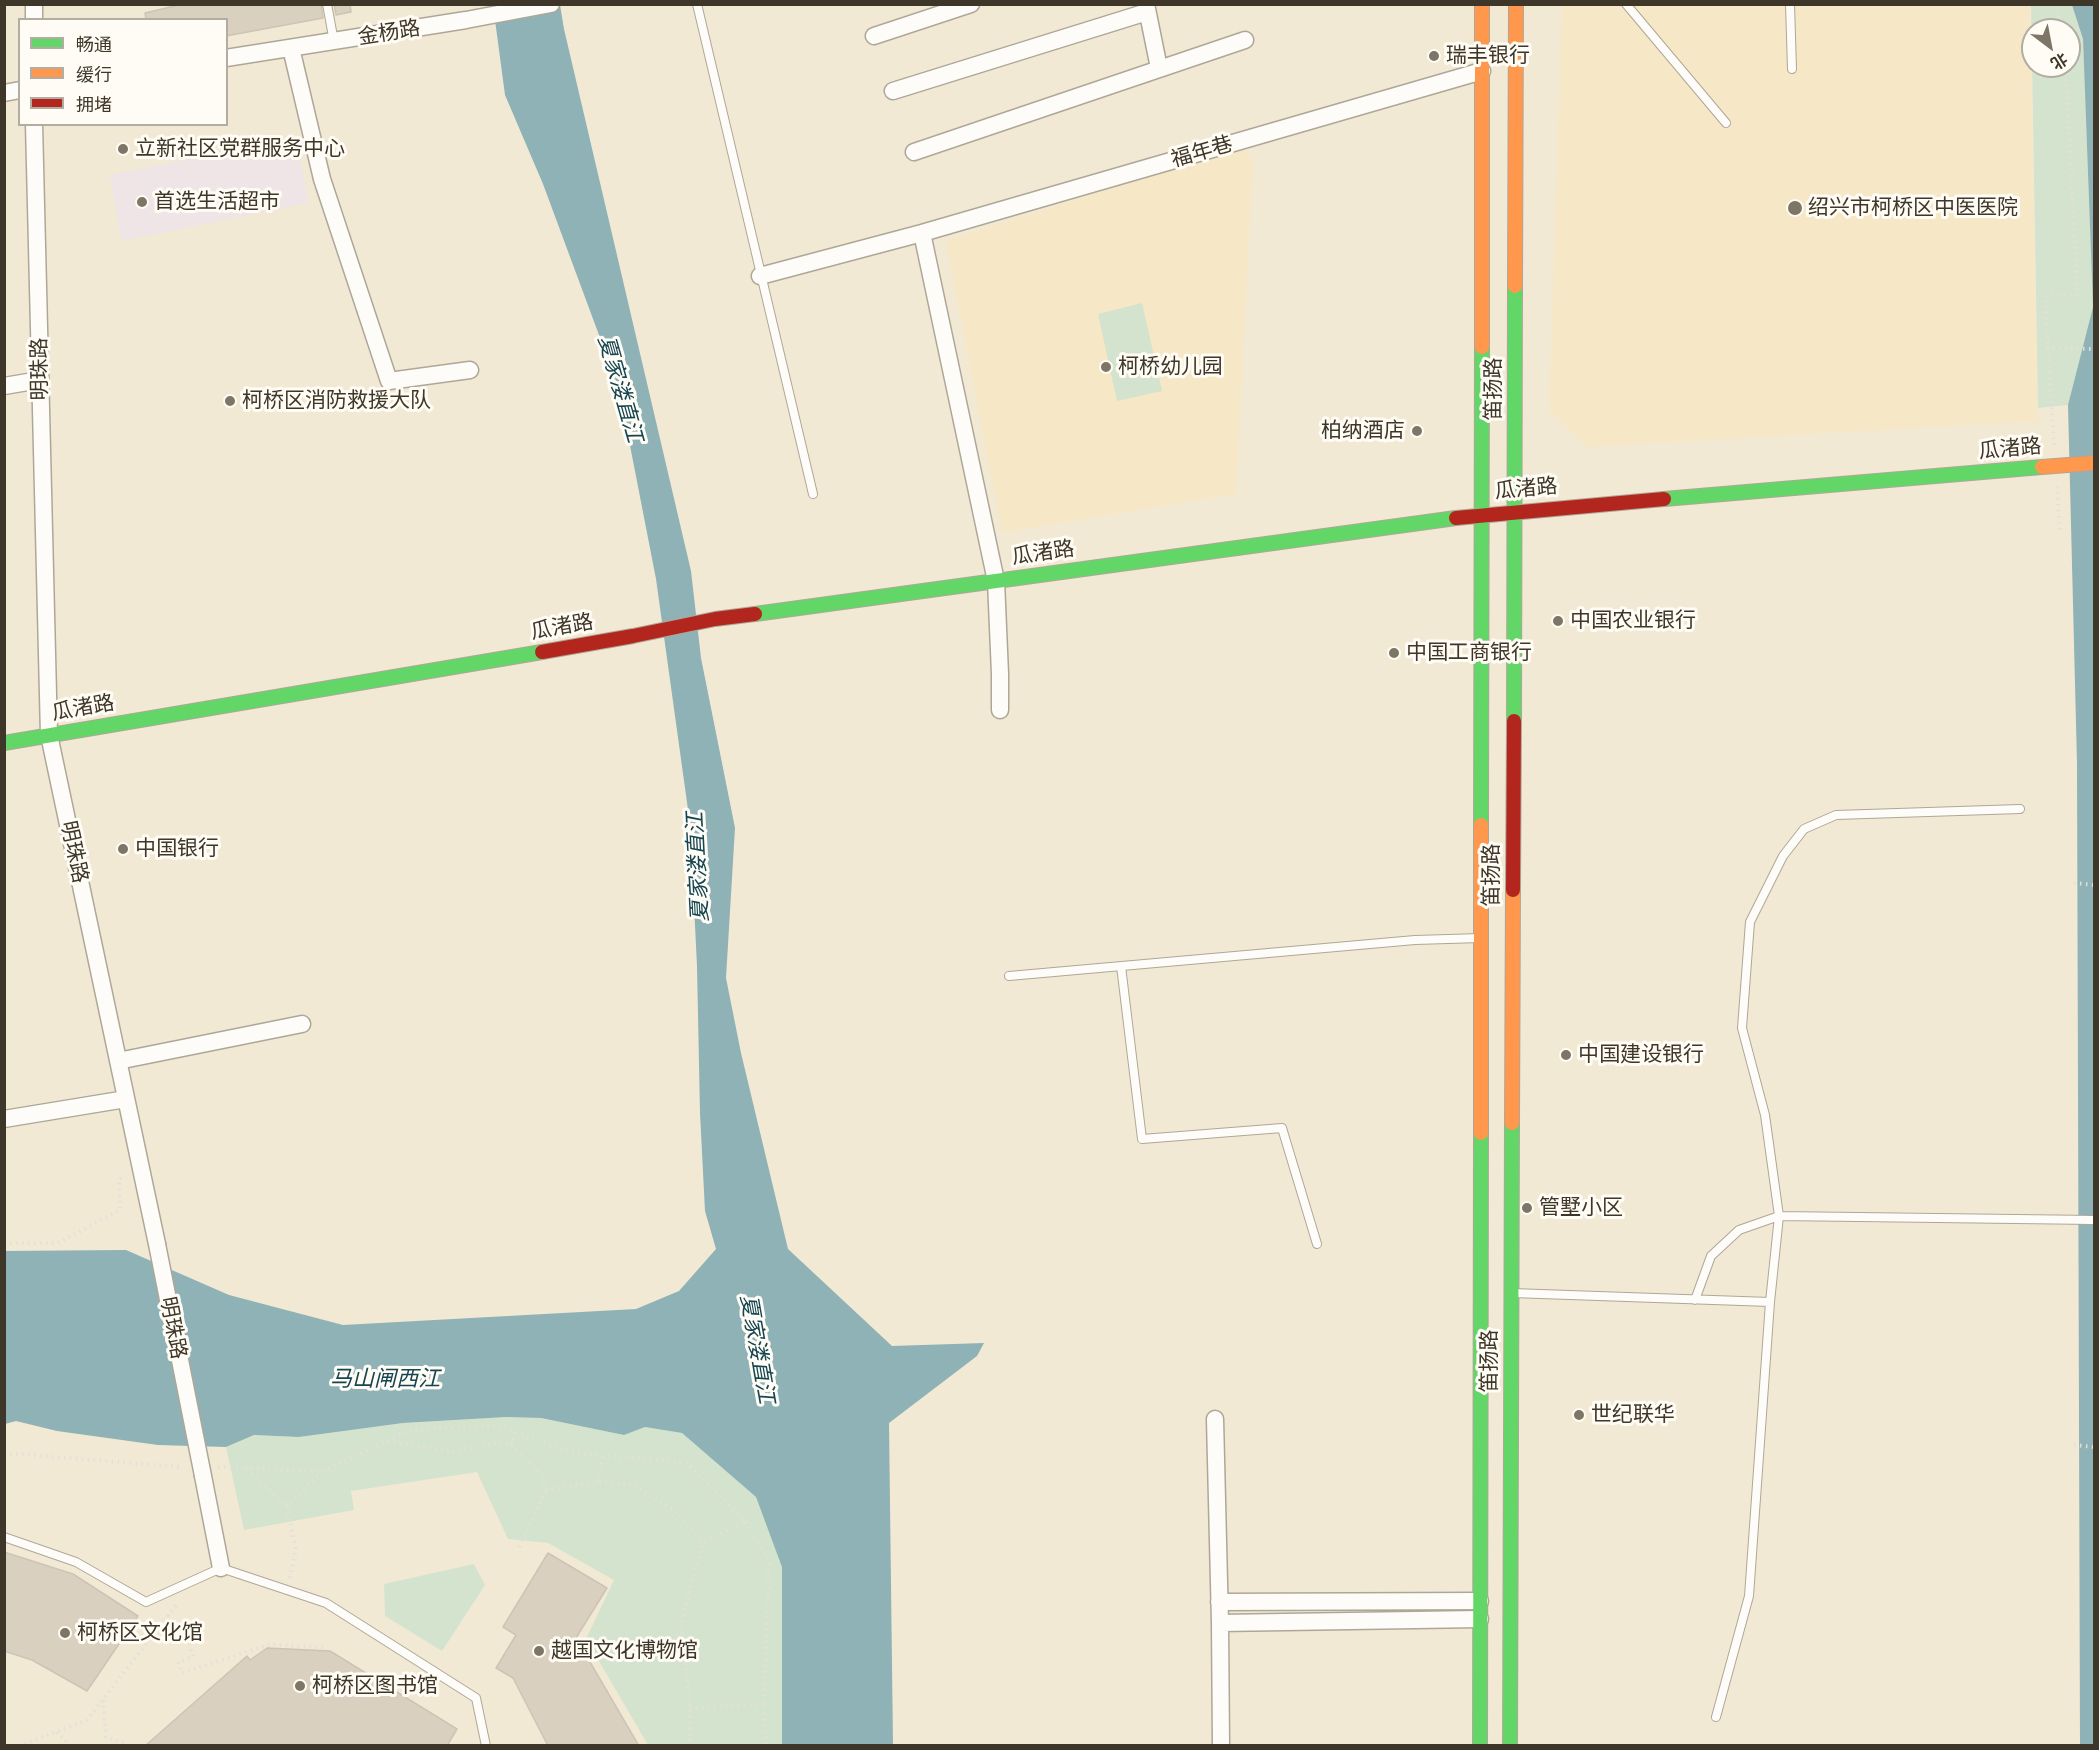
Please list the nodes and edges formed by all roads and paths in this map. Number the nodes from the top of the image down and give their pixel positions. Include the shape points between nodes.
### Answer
1 (327, 4) edge
2 (551, 4) edge
3 (697, 4) edge
4 (970, 4) edge
5 (1482, 4) edge
6 (1516, 4) edge
7 (1626, 4) edge
8 (1790, 4) edge
9 (1147, 8) edge
10 (874, 36) dead end
11 (1245, 40) dead end
12 (334, 42) junction
13 (291, 48) junction
14 (228, 58) edge
15 (1159, 68) junction
16 (1792, 69) dead end
17 (1482, 71) junction
18 (2067, 78) edge
19 (893, 91) dead end
20 (1726, 123) dead end
21 (34, 126) edge
22 (914, 152) dead end
23 (922, 233) junction
24 (760, 276) junction
25 (2047, 348) junction
26 (2094, 349) edge
27 (470, 370) dead end
28 (40, 380) junction
29 (4, 386) edge
30 (2054, 452) dead end
31 (2094, 464) edge
32 (2056, 475) dead end
33 (813, 494) dead end
34 (1514, 511) junction
35 (1482, 514) junction
36 (2060, 533) dead end
37 (996, 581) junction
38 (1000, 710) dead end
39 (49, 735) junction
40 (4, 743) edge
41 (2020, 809) dead end
42 (2074, 883) dead end
43 (2094, 885) edge
44 (1481, 938) junction
45 (1121, 966) junction
46 (1009, 976) dead end
47 (302, 1024) dead end
48 (118, 1062) junction
49 (126, 1099) junction
50 (4, 1119) edge
51 (141, 1172) junction
52 (1779, 1216) junction
53 (2094, 1220) edge
54 (4, 1243) edge
55 (1317, 1244) dead end
56 (1511, 1293) junction
57 (1695, 1300) junction
58 (1770, 1302) junction
59 (1215, 1419) dead end
60 (515, 1431) junction
61 (387, 1441) junction
62 (511, 1445) junction
63 (2074, 1445) dead end
64 (2094, 1447) edge
65 (4, 1454) edge
66 (604, 1455) junction
67 (186, 1467) dead end
68 (245, 1467) junction
69 (206, 1472) junction
70 (321, 1472) junction
71 (598, 1482) junction
72 (546, 1490) junction
73 (287, 1507) junction
74 (745, 1521) junction
75 (4, 1537) edge
76 (704, 1542) junction
77 (519, 1548) dead end
78 (221, 1568) junction
79 (196, 1579) junction
80 (287, 1590) junction
81 (1480, 1601) junction
82 (1219, 1602) junction
83 (168, 1615) junction
84 (1480, 1620) junction
85 (1220, 1623) junction
86 (326, 1648) dead end
87 (103, 1699) junction
88 (764, 1704) junction
89 (690, 1709) junction
90 (1716, 1717) dead end
91 (57, 1732) junction
92 (19, 1746) edge
93 (69, 1746) edge
94 (130, 1746) edge
95 (486, 1746) edge
96 (694, 1746) edge
97 (766, 1746) edge
98 (1221, 1746) edge
99 (1480, 1746) edge
100 (1510, 1746) edge

1 - 12 lane
2 - 12 street, 金杨路
3 - 24 lane
4 - 10 street
5 - 17 street, 笛扬路
6 - 34 street, 笛扬路
7 - 20 lane
8 - 16 lane
9 - 15 street
9 - 19 street
11 - 15 street
12 - 13 street, 金杨路
13 - 14 street, 金杨路
13 - 27 street via 322,179 388,381
15 - 22 street
17 - 23 street, 福年巷
17 - 35 street, 笛扬路
18 - 25 path via 2077,295 2045,296
21 - 28 street, 明珠路
23 - 24 street, 福年巷
23 - 37 street
24 - 33 lane
25 - 26 path
25 - 30 path
28 - 29 street
28 - 39 street, 明珠路
31 - 34 street, 瓜渚路, bridge
32 - 36 path
34 - 35 street, 瓜渚路
34 - 56 street, 笛扬路
35 - 37 street, 瓜渚路
35 - 44 street, 笛扬路
37 - 38 street
37 - 39 street, 瓜渚路 via 715,619
39 - 40 street, 瓜渚路
39 - 48 street, 明珠路
41 - 52 lane via 1836,815 1804,829 1783,856 1750,922 1742,1028 1765,1115
42 - 43 path
44 - 45 lane via 1415,939
44 - 81 street, 笛扬路
45 - 46 lane
45 - 55 lane via 1142,1139 1282,1128
47 - 48 street
48 - 49 street, 明珠路
49 - 50 street
49 - 51 street, 明珠路
51 - 54 path via 119,1179 120,1210 58,1243
51 - 69 street, 明珠路, bridge
52 - 53 lane
52 - 57 lane via 1739,1230 1711,1256
52 - 58 lane
56 - 57 lane
56 - 100 street, 笛扬路
57 - 58 lane
58 - 90 lane via 1749,1596
59 - 82 street
60 - 61 path via 500,1425 411,1430
60 - 62 path
60 - 66 path via 563,1451
61 - 62 path via 453,1452 498,1442
61 - 70 path
62 - 72 path via 543,1475
63 - 64 path
65 - 67 path
66 - 71 path
66 - 74 path via 687,1462
68 - 69 path
68 - 70 path
68 - 73 path
69 - 78 street, 明珠路
70 - 73 path
71 - 72 path
71 - 76 path via 631,1484 674,1510
72 - 77 path
73 - 80 path via 296,1549
74 - 76 path
74 - 88 path via 769,1561
75 - 79 lane via 76,1562 146,1602
76 - 89 path via 681,1622
78 - 79 lane
78 - 80 lane
79 - 83 path
80 - 95 lane via 326,1603 476,1698
81 - 82 street
81 - 84 street, 笛扬路
82 - 85 street
83 - 86 path via 189,1640 193,1657 178,1662 182,1673 271,1644
83 - 87 path
84 - 85 street
84 - 99 street, 笛扬路
85 - 98 street
87 - 91 path via 87,1720
87 - 94 path via 106,1737
88 - 89 path
88 - 97 path
89 - 96 path via 690,1741
91 - 92 path
91 - 93 path

